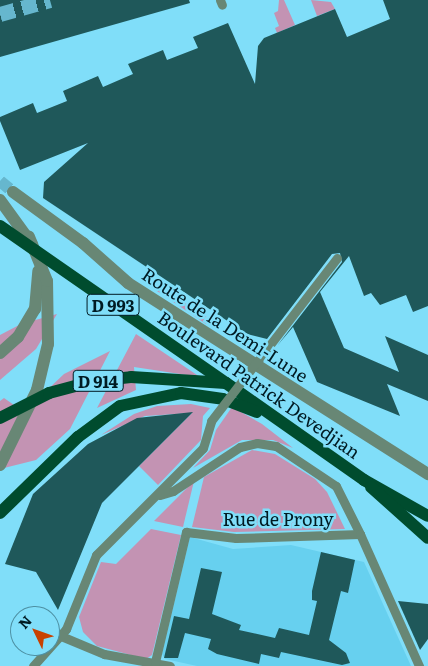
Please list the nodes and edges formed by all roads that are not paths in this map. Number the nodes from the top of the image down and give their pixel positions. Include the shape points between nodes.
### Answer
1 (13, 192) tunnel mouth
2 (0, 200) tunnel mouth
3 (0, 226) edge
4 (336, 258) dead end
5 (43, 278) junction
6 (0, 353) edge
7 (226, 383) junction
8 (0, 418) edge
9 (284, 423) junction
10 (0, 465) edge
11 (428, 474) edge
12 (364, 480) junction
13 (160, 495) junction
14 (0, 513) edge
15 (428, 516) edge
16 (360, 534) junction
17 (428, 538) edge
18 (61, 636) junction
19 (155, 662) junction
20 (33, 666) edge
21 (170, 666) edge
22 (419, 666) edge

1 - 11 street, Route de la Demi-Lune via 83,243 128,283
2 - 5 street via 29,237
3 - 7 main road, Boulevard Patrick Devedjian / D 993, bridge
4 - 13 street, bridge via 211,421 204,448
5 - 6 street via 32,314 18,337
5 - 10 street via 50,323 43,369 26,416
7 - 8 main road, D 914 via 114,378 49,393
7 - 9 main road, Boulevard Patrick Devedjian / D 993
9 - 12 main road, Boulevard Patrick Devedjian / D 993
9 - 14 main road via 240,405 181,393 120,406 78,437
12 - 15 main road, Boulevard Patrick Devedjian / D 993
12 - 17 main road
13 - 16 street via 173,491 240,447 257,443 276,446 336,486
13 - 18 street via 96,555
16 - 19 street, Rue de Prony via 236,538 186,532
16 - 22 street
18 - 19 street via 104,654
18 - 20 street
19 - 21 street

